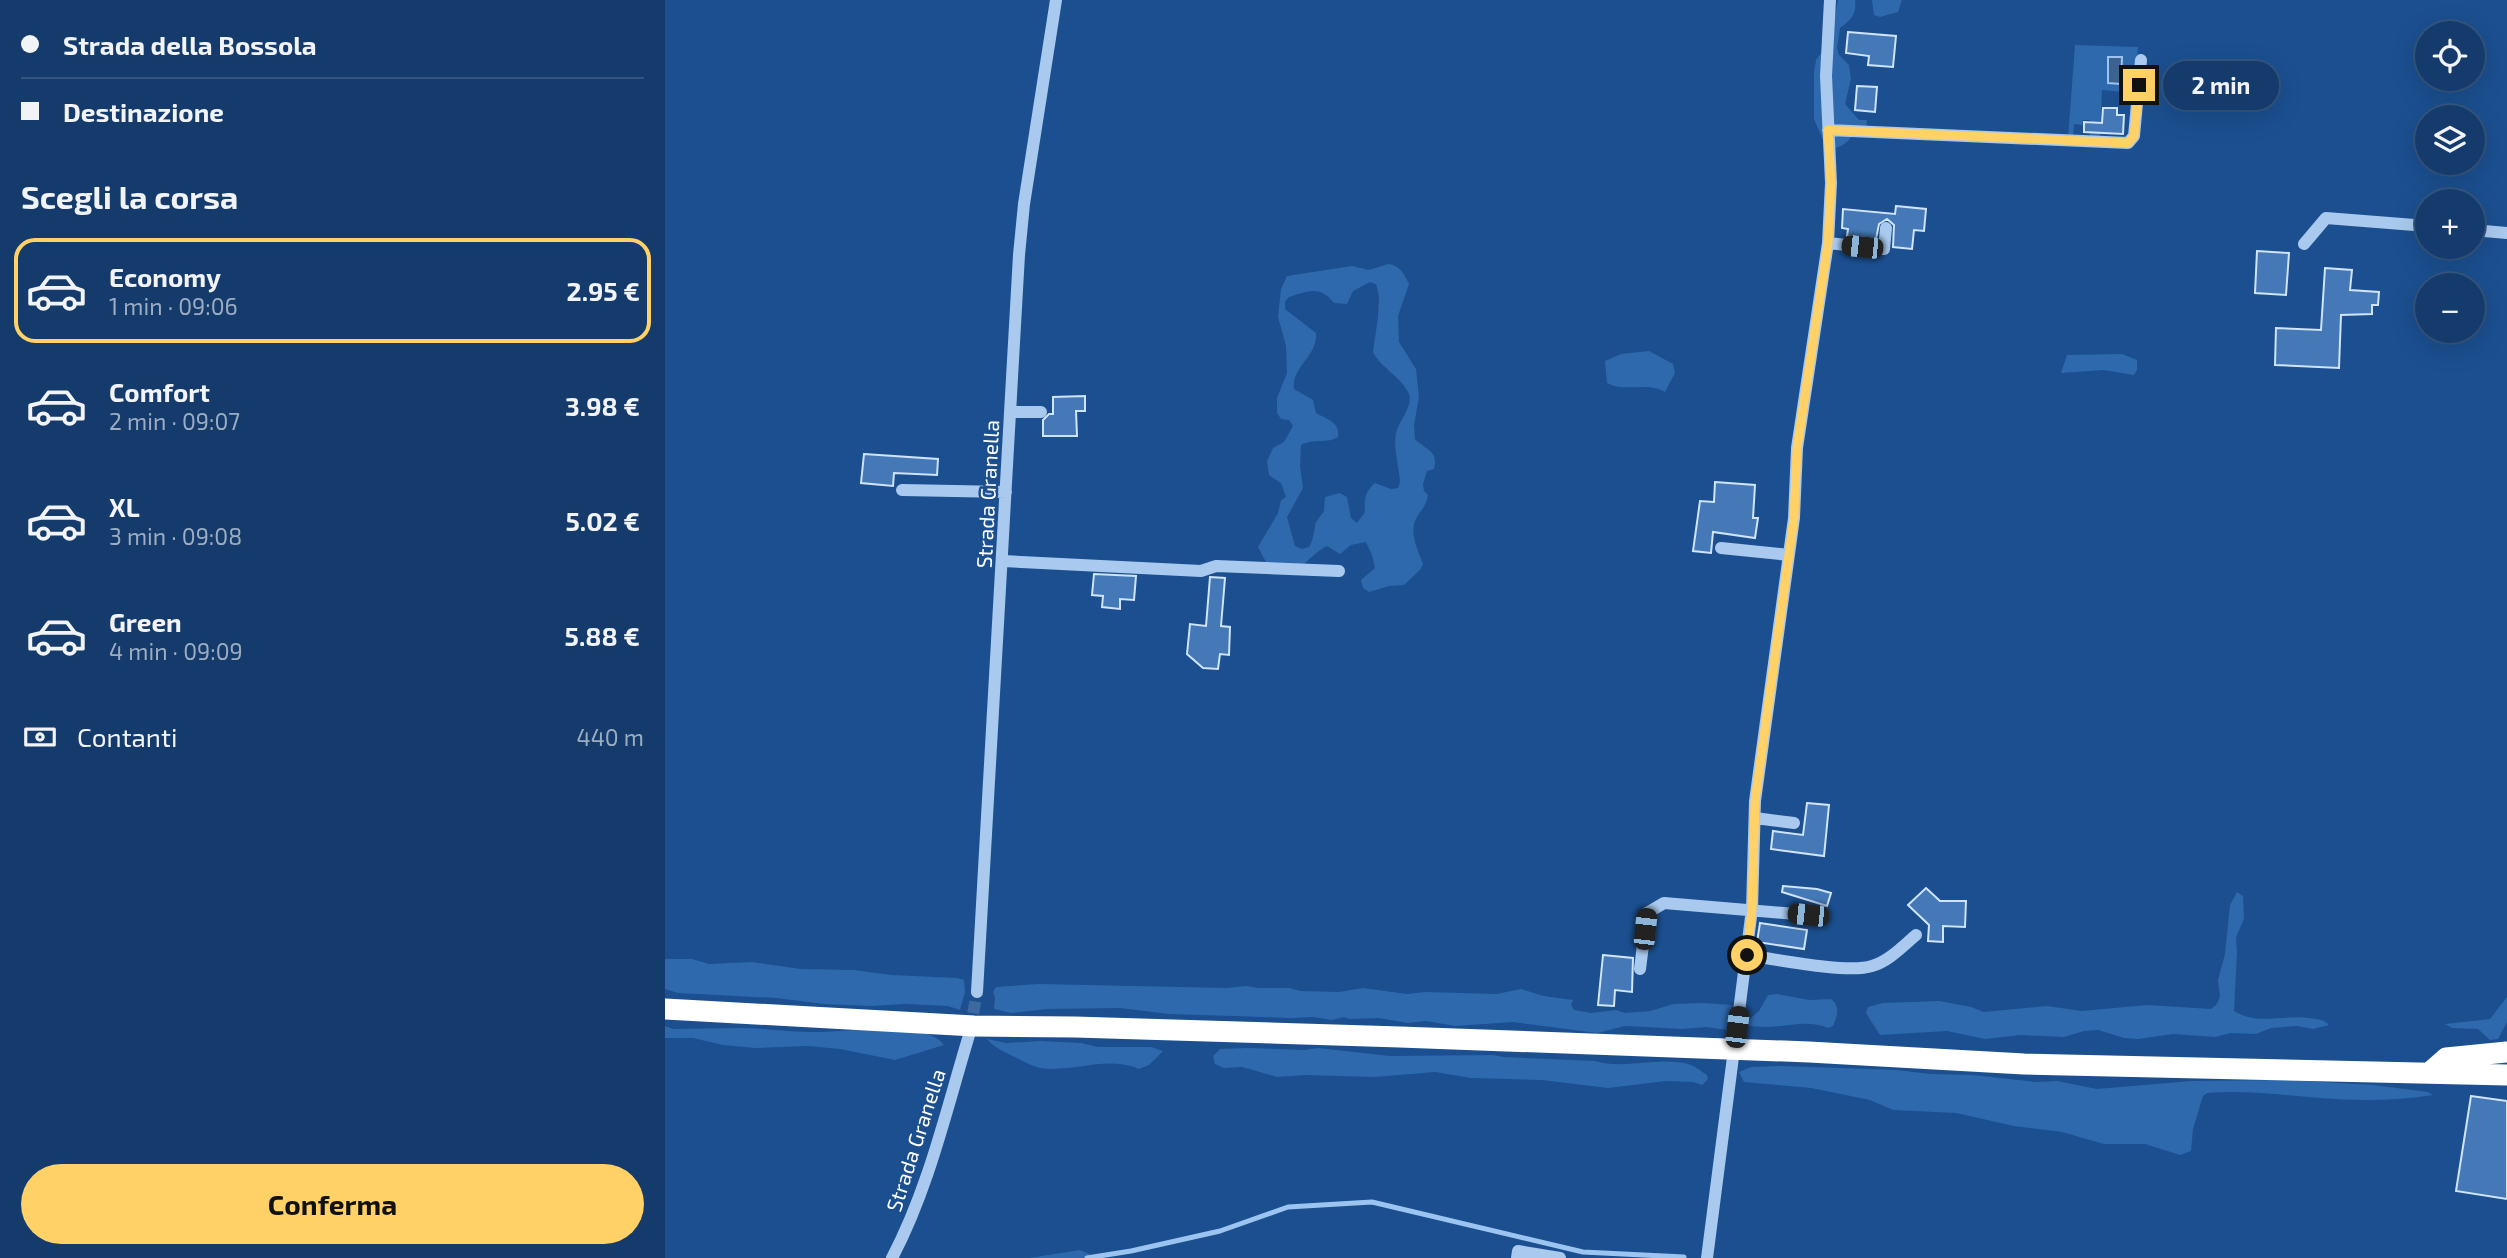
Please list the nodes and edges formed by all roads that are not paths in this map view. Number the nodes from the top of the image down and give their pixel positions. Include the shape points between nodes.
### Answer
1 (1056, 0) edge
2 (1830, 0) edge
3 (2141, 60) dead end
4 (1828, 130) junction
5 (2415, 225) edge
6 (1886, 228) dead end
7 (2485, 231) edge
8 (2507, 233) edge
9 (1828, 243) junction
10 (2304, 244) dead end
11 (1041, 411) dead end
12 (1010, 412) junction
13 (902, 490) dead end
14 (1006, 492) junction
15 (1721, 548) dead end
16 (1789, 555) junction
17 (1003, 562) junction
18 (1339, 571) dead end
19 (1755, 818) junction
20 (1794, 823) dead end
21 (1752, 909) junction
22 (1808, 915) dead end
23 (1916, 935) dead end
24 (1747, 955) junction
25 (1640, 969) dead end
26 (977, 992) tunnel mouth
27 (665, 1009) edge
28 (1737, 1027) dead end
29 (969, 1032) tunnel mouth
30 (2507, 1052) edge
31 (1733, 1057) dead end
32 (2429, 1073) junction
33 (2507, 1075) edge
34 (892, 1258) edge
35 (1517, 1258) edge
36 (1560, 1258) edge
37 (1707, 1258) edge

1 - 12 street, Strada Granella via 1024,204
2 - 4 street
3 - 4 street via 2134,136 2128,143
4 - 9 street
5 - 10 street via 2326,218
6 - 9 street via 1884,249
7 - 8 street
9 - 16 street via 1797,448
11 - 12 street
12 - 14 street, Strada Granella
13 - 14 street
14 - 17 street, Strada Granella
15 - 16 street
16 - 19 street
17 - 18 street via 1201,571 1216,566
17 - 26 street, Strada Granella
19 - 20 street
19 - 21 street
21 - 22 street
21 - 24 street
21 - 25 street via 1664,903 1647,913
23 - 24 street via 1871,967
24 - 28 street
27 - 32 highway via 974,1026 1400,1037 2024,1064
29 - 34 street, Strada Granella via 921,1189
30 - 32 highway via 2446,1058
31 - 37 street
32 - 33 highway
35 - 36 street via 1518,1251

